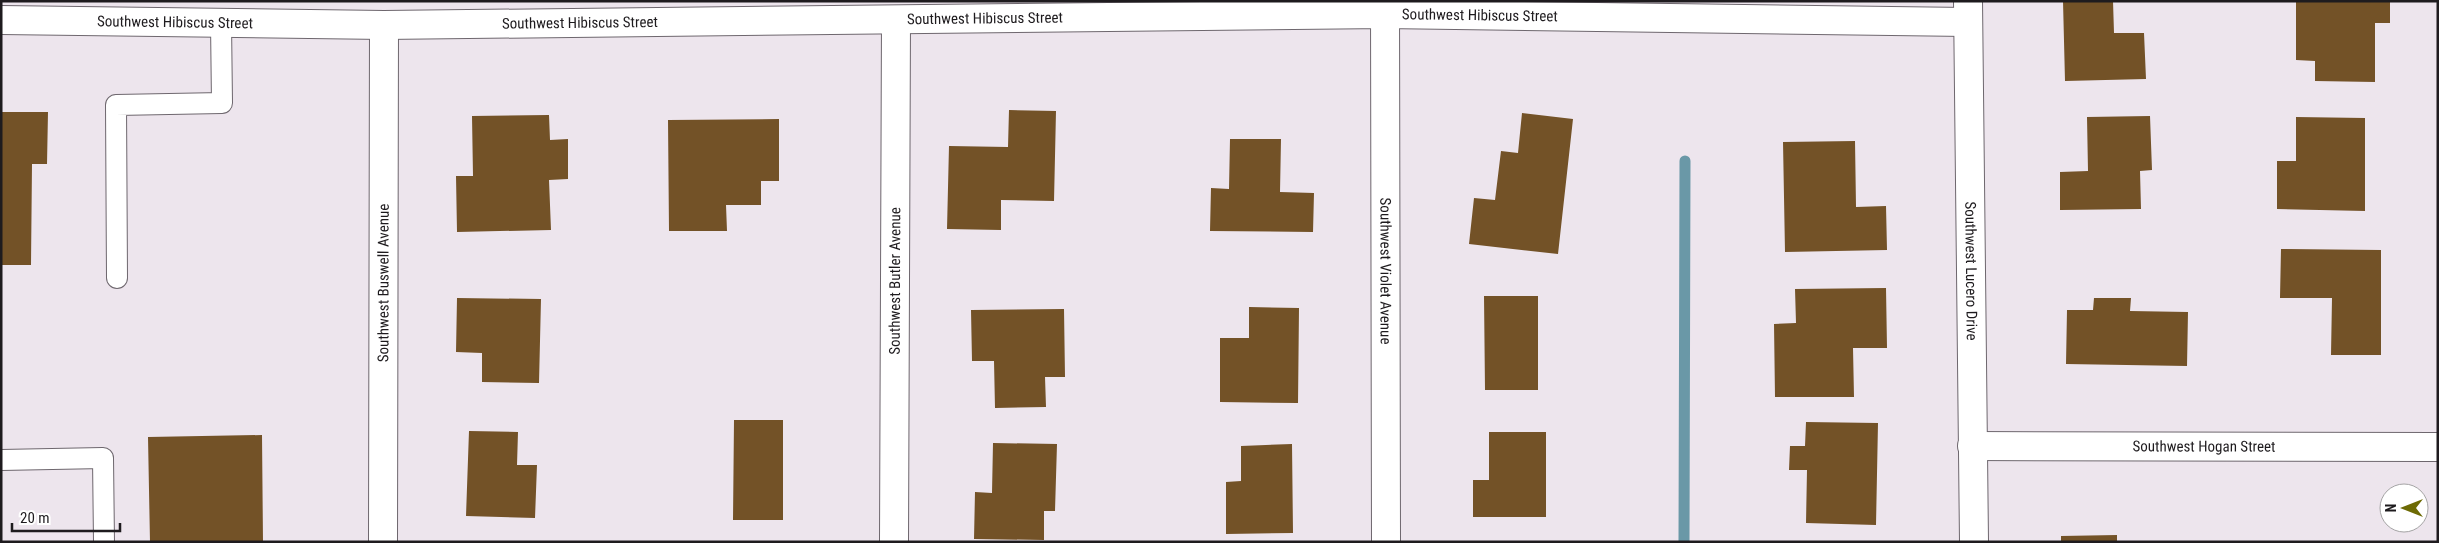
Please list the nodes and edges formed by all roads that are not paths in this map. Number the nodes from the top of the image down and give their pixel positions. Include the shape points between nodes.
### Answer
1 (1385, 8) edge
2 (1968, 12) edge
3 (1, 20) edge
4 (896, 20) junction
5 (221, 23) junction
6 (384, 25) junction
7 (117, 278) dead end
8 (1972, 446) junction
9 (2438, 448) edge
10 (1, 460) edge
11 (104, 542) edge
12 (383, 542) edge
13 (894, 542) edge
14 (1386, 542) edge
15 (1974, 542) edge

1 - 2 street, Southwest Hibiscus Street
1 - 4 street, Southwest Hibiscus Street
1 - 14 street, Southwest Violet Avenue
2 - 8 street, Southwest Lucero Drive
3 - 5 street, Southwest Hibiscus Street
4 - 6 street, Southwest Hibiscus Street
4 - 13 street, Southwest Butler Avenue
5 - 6 street, Southwest Hibiscus Street
5 - 7 lane via 222,103 116,105
6 - 12 street, Southwest Buswell Avenue
8 - 9 street, Southwest Hogan Street
8 - 15 street, Southwest Lucero Drive
10 - 11 lane via 103,458

